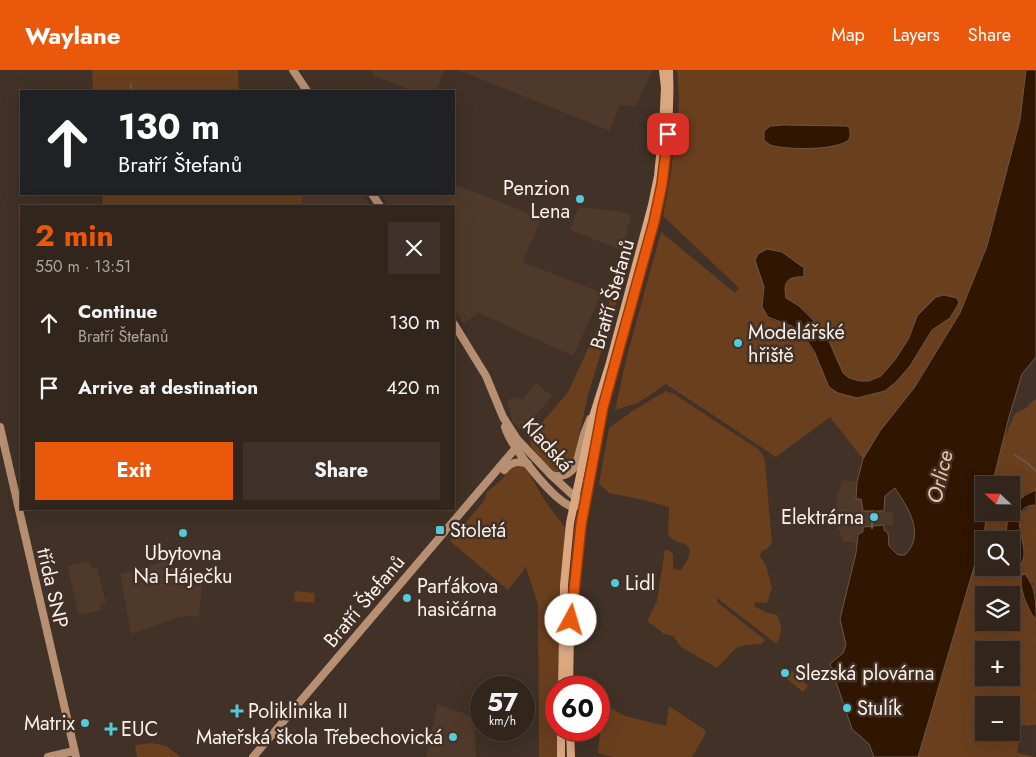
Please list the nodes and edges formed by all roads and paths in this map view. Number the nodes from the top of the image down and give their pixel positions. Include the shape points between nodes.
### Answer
1 (293, 70) edge
2 (663, 70) edge
3 (669, 70) edge
4 (306, 90) edge
5 (455, 326) edge
6 (594, 413) junction
7 (503, 417) junction
8 (0, 426) edge
9 (509, 436) junction
10 (518, 446) junction
11 (507, 459) junction
12 (528, 464) junction
13 (551, 475) junction
14 (482, 489) junction
15 (575, 497) junction
16 (586, 502) junction
17 (573, 507) junction
18 (562, 676) edge
19 (569, 676) edge
20 (561, 741) edge
21 (570, 741) edge
22 (75, 754) edge
23 (48, 757) edge
24 (253, 757) edge
25 (561, 757) edge
26 (571, 757) edge

1 - 4 street
2 - 6 main road, Bratří Štefanů via 665,88 658,176
3 - 16 main road, Bratří Štefanů via 668,134 662,184 603,407
5 - 7 street, Kladská via 490,383
6 - 13 street via 574,468 566,475
6 - 15 main road, Bratří Štefanů
7 - 9 street, Kladská
7 - 10 street, Kladská
8 - 22 street, třída SNP
9 - 10 street, Kladská
9 - 11 street
10 - 11 street, Bratří Štefanů
10 - 12 street, Kladská
10 - 13 street, Kladská
11 - 14 street, Bratří Štefanů
12 - 14 street via 518,461 510,464
12 - 17 street, Kladská via 562,501
13 - 15 street, Kladská
14 - 24 street, Bratří Štefanů
15 - 16 street, Kladská
15 - 17 main road, Bratří Štefanů
16 - 17 street
16 - 19 main road, Bratří Štefanů via 570,634
17 - 18 main road, Bratří Štefanů via 564,585
20 - 25 main road
21 - 26 main road
22 - 23 street

